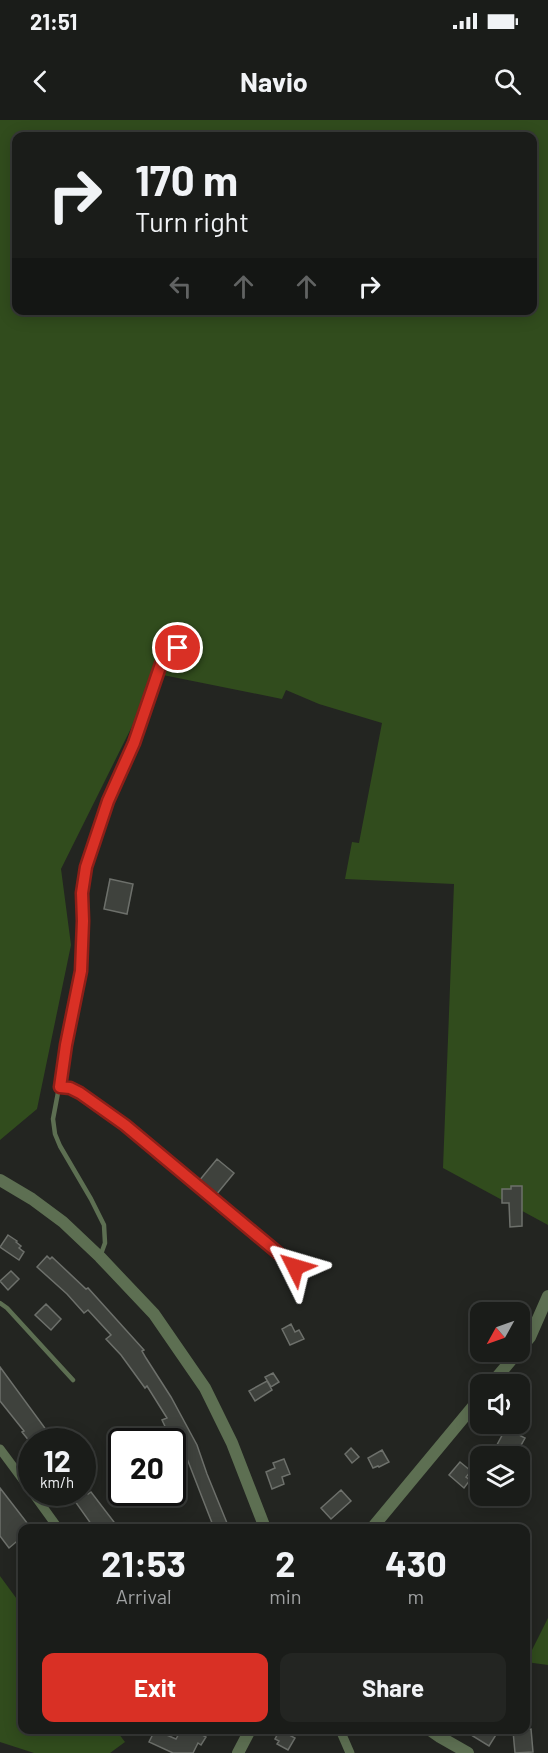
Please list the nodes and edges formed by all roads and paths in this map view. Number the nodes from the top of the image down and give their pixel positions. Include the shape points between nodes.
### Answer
1 (178, 648) dead end
2 (60, 1087) junction
3 (0, 1180) edge
4 (100, 1257) junction
5 (295, 1267) dead end
6 (548, 1296) edge
7 (0, 1303) edge
8 (530, 1337) edge
9 (509, 1362) edge
10 (499, 1374) edge
11 (73, 1380) dead end
12 (470, 1410) edge
13 (0, 1449) edge
14 (18, 1473) edge
15 (42, 1506) edge
16 (55, 1524) edge
17 (263, 1524) edge
18 (375, 1524) edge
19 (248, 1734) edge
20 (342, 1734) edge
21 (436, 1734) edge
22 (238, 1753) edge
23 (350, 1753) edge
24 (468, 1753) edge

1 - 2 lane via 161,664 86,867 81,971
2 - 4 lane via 53,1119 55,1134 104,1225 105,1243
2 - 5 lane via 80,1093 125,1125
3 - 4 street via 63,1222
4 - 17 street via 154,1314 204,1388 232,1443
6 - 8 street
7 - 11 lane
9 - 10 street
12 - 18 street
13 - 14 street
15 - 16 street
19 - 22 street
20 - 23 street
21 - 24 street

